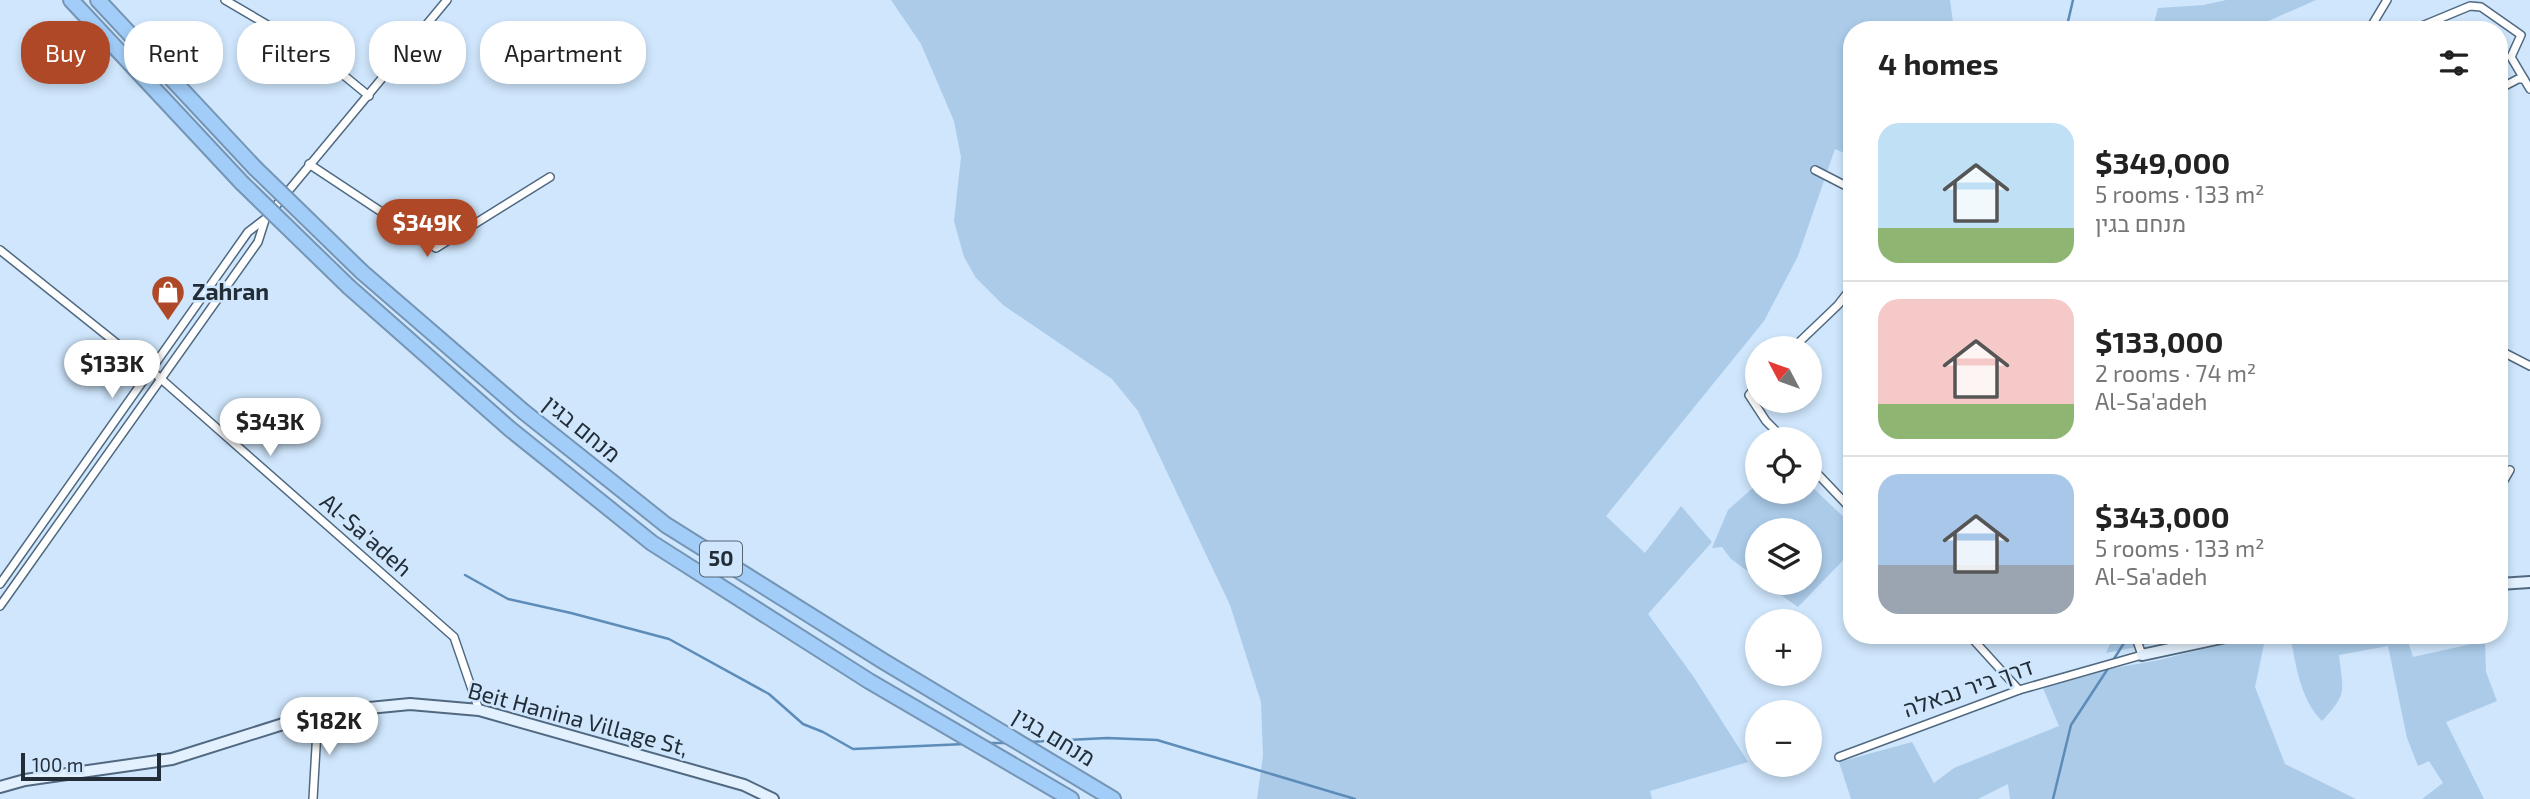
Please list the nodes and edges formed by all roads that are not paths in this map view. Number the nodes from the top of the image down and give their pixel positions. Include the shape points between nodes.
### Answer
1 (71, 0) edge
2 (98, 0) edge
3 (225, 0) edge
4 (447, 0) edge
5 (2387, 0) edge
6 (2374, 21) edge
7 (2434, 21) edge
8 (2501, 21) edge
9 (2508, 26) edge
10 (2524, 79) junction
11 (2508, 84) edge
12 (2530, 89) edge
13 (369, 96) junction
14 (309, 164) junction
15 (1815, 170) dead end
16 (550, 177) dead end
17 (1843, 185) edge
18 (265, 219) junction
19 (0, 250) edge
20 (1843, 299) edge
21 (1806, 336) edge
22 (2508, 355) edge
23 (2530, 366) edge
24 (150, 371) junction
25 (160, 379) junction
26 (1761, 413) edge
27 (1772, 427) edge
28 (2510, 470) dead end
29 (2508, 473) edge
30 (1822, 479) edge
31 (1843, 501) edge
32 (2530, 582) edge
33 (2508, 583) edge
34 (0, 584) edge
35 (0, 606) edge
36 (1977, 644) edge
37 (2138, 644) edge
38 (2193, 644) edge
39 (2142, 655) junction
40 (2019, 691) junction
41 (479, 710) junction
42 (318, 713) junction
43 (1839, 757) dead end
44 (0, 787) edge
45 (313, 799) edge
46 (773, 799) edge
47 (1070, 799) edge
48 (1113, 799) edge

1 - 47 highway, מנחם בגין / 50, bridge via 349,288 509,429 652,543 869,681
2 - 48 highway, מנחם בגין / 50, bridge via 256,168 362,272 524,412 666,525
3 - 13 street via 319,55
4 - 13 street
5 - 6 street
7 - 8 street via 2470,6 2481,7
9 - 10 street via 2521,35 2511,57
10 - 11 street
10 - 12 street
13 - 14 street
14 - 16 street via 436,248
14 - 18 street
15 - 17 street
18 - 24 street via 248,232
18 - 25 street via 258,242
19 - 24 street, Al-Sa'adeh
20 - 21 street
22 - 23 street
24 - 25 street, Al-Sa'adeh
24 - 34 street
25 - 35 street
25 - 41 street, Al-Sa'adeh via 454,638
26 - 27 street
28 - 29 street
30 - 31 street
32 - 33 street
36 - 40 street
37 - 39 street
38 - 39 street, דרך ביר נבאלה
39 - 40 street, דרך ביר נבאלה
40 - 43 street, דרך ביר נבאלה
41 - 42 street, Beit Hanina Village St, via 410,704
41 - 46 street, Beit Hanina Village St, via 744,785
42 - 44 street, Beit Hanina Village St, via 172,759
42 - 45 street

